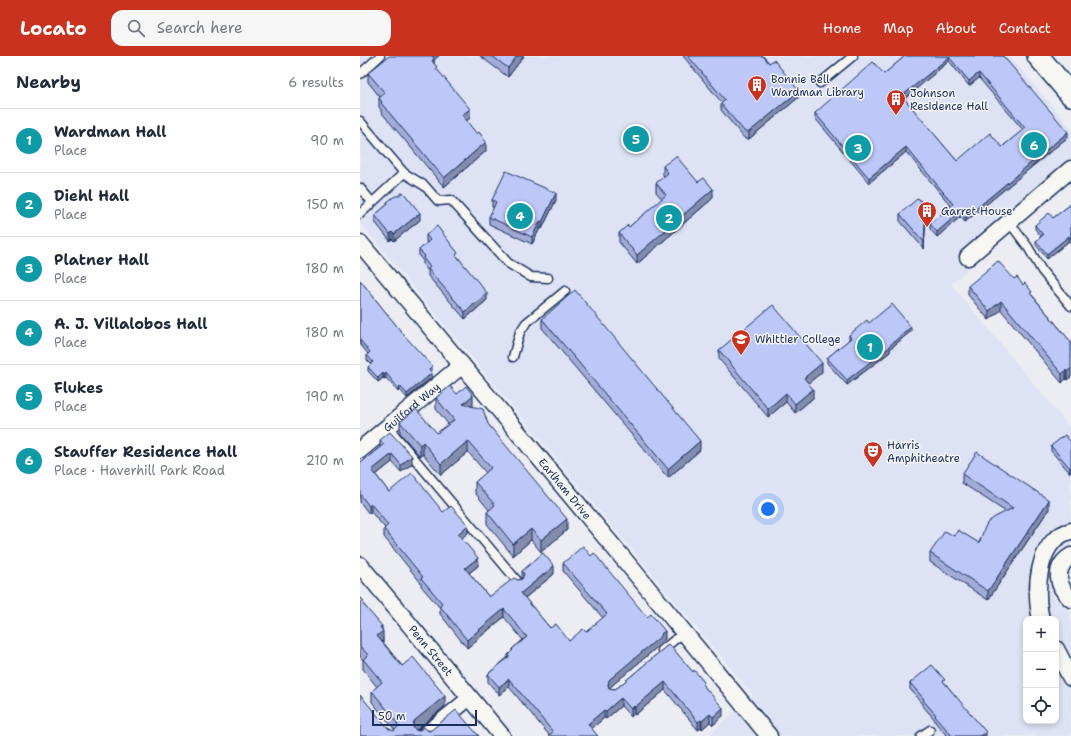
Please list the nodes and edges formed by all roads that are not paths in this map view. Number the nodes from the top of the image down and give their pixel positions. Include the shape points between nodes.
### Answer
1 (380, 56) edge
2 (853, 56) edge
3 (1038, 56) edge
4 (360, 74) edge
5 (820, 83) dead end
6 (1071, 95) edge
7 (360, 121) edge
8 (1071, 169) edge
9 (404, 172) junction
10 (360, 188) edge
11 (372, 202) junction
12 (360, 214) edge
13 (1009, 222) junction
14 (360, 243) edge
15 (968, 257) dead end
16 (548, 278) dead end
17 (565, 291) dead end
18 (1071, 306) edge
19 (513, 357) dead end
20 (462, 365) junction
21 (388, 427) junction
22 (360, 450) edge
23 (1071, 532) edge
24 (1071, 556) edge
25 (360, 565) edge
26 (519, 583) edge
27 (1071, 599) edge
28 (1040, 616) edge
29 (683, 633) junction
30 (1058, 652) edge
31 (654, 658) edge
32 (1071, 678) edge
33 (470, 697) junction
34 (930, 730) dead end
35 (418, 736) edge
36 (429, 736) edge
37 (502, 736) edge
38 (769, 736) edge
39 (921, 736) edge

1 - 4 lane
2 - 5 lane
3 - 6 street
7 - 9 lane
8 - 13 street
9 - 11 lane
9 - 16 lane via 425,186 438,201 451,200 508,263 532,277
10 - 11 lane
11 - 12 lane
13 - 15 street
13 - 18 lane via 1028,246 1042,271
14 - 20 street, Earlham Drive
17 - 19 lane via 526,323 520,332
20 - 21 street, Guilford Way
20 - 29 street, Earlham Drive
21 - 22 street, Guilford Way
21 - 26 lane
23 - 28 street via 1057,538 1042,559 1038,583
24 - 27 street via 1058,578 1063,591
25 - 33 street, Penn Street
29 - 31 lane
29 - 38 street, Earlham Drive
30 - 32 street
33 - 35 lane
33 - 36 lane
33 - 37 street, Penn Street
34 - 39 lane

